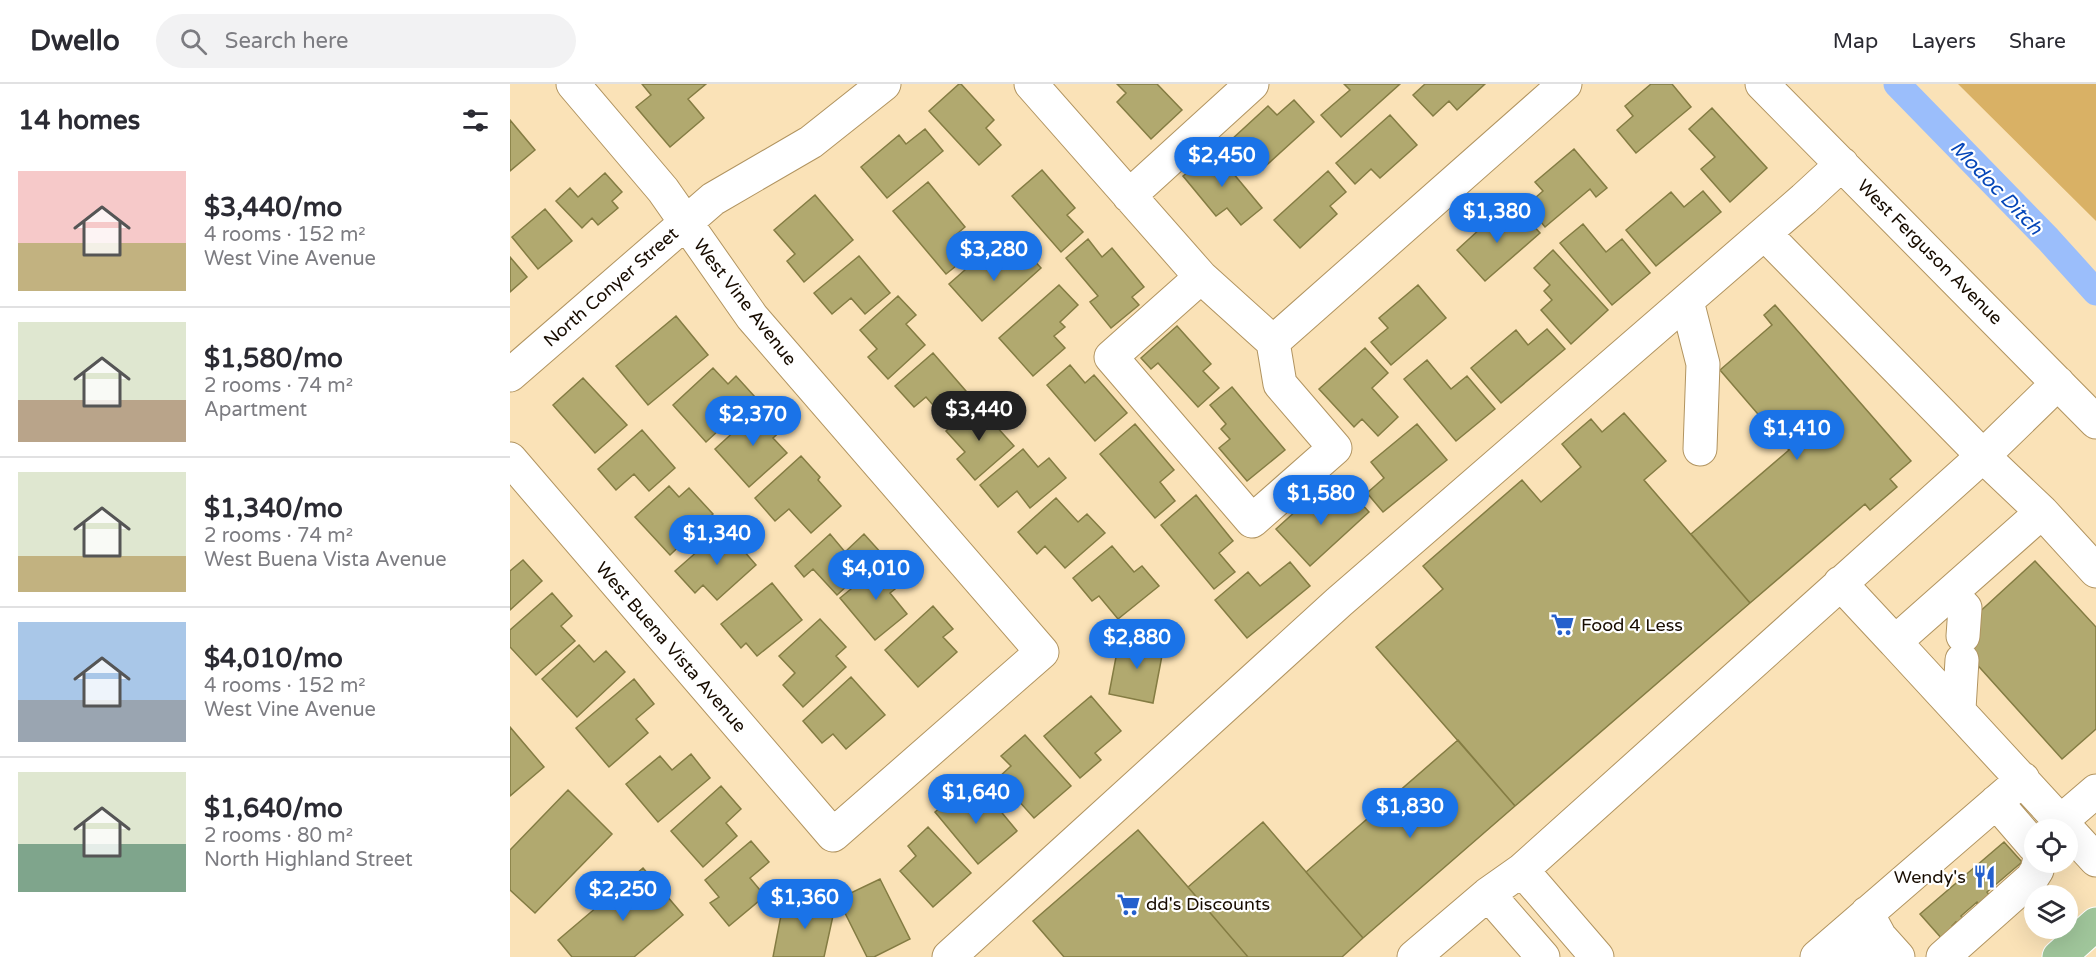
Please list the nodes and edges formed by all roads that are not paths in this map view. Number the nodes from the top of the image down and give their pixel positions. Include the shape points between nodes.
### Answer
1 (573, 84) edge
2 (884, 84) edge
3 (1031, 84) edge
4 (1252, 84) edge
5 (1762, 84) edge
6 (1561, 85) edge
7 (1842, 164) junction
8 (1129, 195) junction
9 (684, 223) junction
10 (1765, 234) junction
11 (1201, 277) junction
12 (1687, 302) junction
13 (1273, 342) junction
14 (510, 375) edge
15 (2058, 383) junction
16 (2096, 422) edge
17 (1700, 449) dead end
18 (1983, 456) junction
19 (510, 459) edge
20 (2042, 512) junction
21 (2096, 571) edge
22 (1839, 583) junction
23 (1951, 592) junction
24 (1896, 642) junction
25 (1959, 709) junction
26 (2023, 779) junction
27 (2096, 791) edge
28 (1996, 802) junction
29 (2059, 819) edge
30 (2063, 819) edge
31 (2024, 834) edge
32 (832, 835) joint
33 (2078, 840) edge
34 (2096, 860) edge
35 (1522, 870) junction
36 (2035, 873) edge
37 (1488, 894) junction
38 (2096, 924) edge
39 (1858, 934) edge
40 (949, 957) edge
41 (1414, 957) edge
42 (1544, 957) edge
43 (1597, 957) edge
44 (1817, 957) edge
45 (1898, 957) edge
46 (1943, 957) edge
47 (2059, 957) edge

1 - 9 street, West Vine Avenue via 663,190
2 - 9 street, North Conyer Street via 811,142 713,199
3 - 8 street
4 - 8 street
5 - 7 street, West Ferguson Avenue
6 - 13 street
7 - 10 street
7 - 15 street, West Ferguson Avenue
8 - 11 street
9 - 14 street, North Conyer Street
9 - 32 street, West Vine Avenue via 752,317 1042,652
10 - 12 street
10 - 18 street
11 - 13 street
11 - 13 street via 1111,357 1252,521 1335,448 1281,384
12 - 17 street via 1703,364
12 - 40 street via 1339,602
15 - 16 street, West Ferguson Avenue
15 - 18 street
18 - 20 street
18 - 22 street
19 - 32 street, West Buena Vista Avenue
20 - 21 street
20 - 23 street
22 - 24 street
22 - 35 street
23 - 24 street
23 - 25 street via 1965,608
24 - 25 street
25 - 26 street
26 - 28 street
26 - 29 street
27 - 30 street
28 - 31 street
28 - 39 street
33 - 34 street
35 - 37 street
35 - 43 street
36 - 46 street
37 - 41 street
37 - 42 street
38 - 47 main road
39 - 44 street
39 - 45 street via 1880,937

